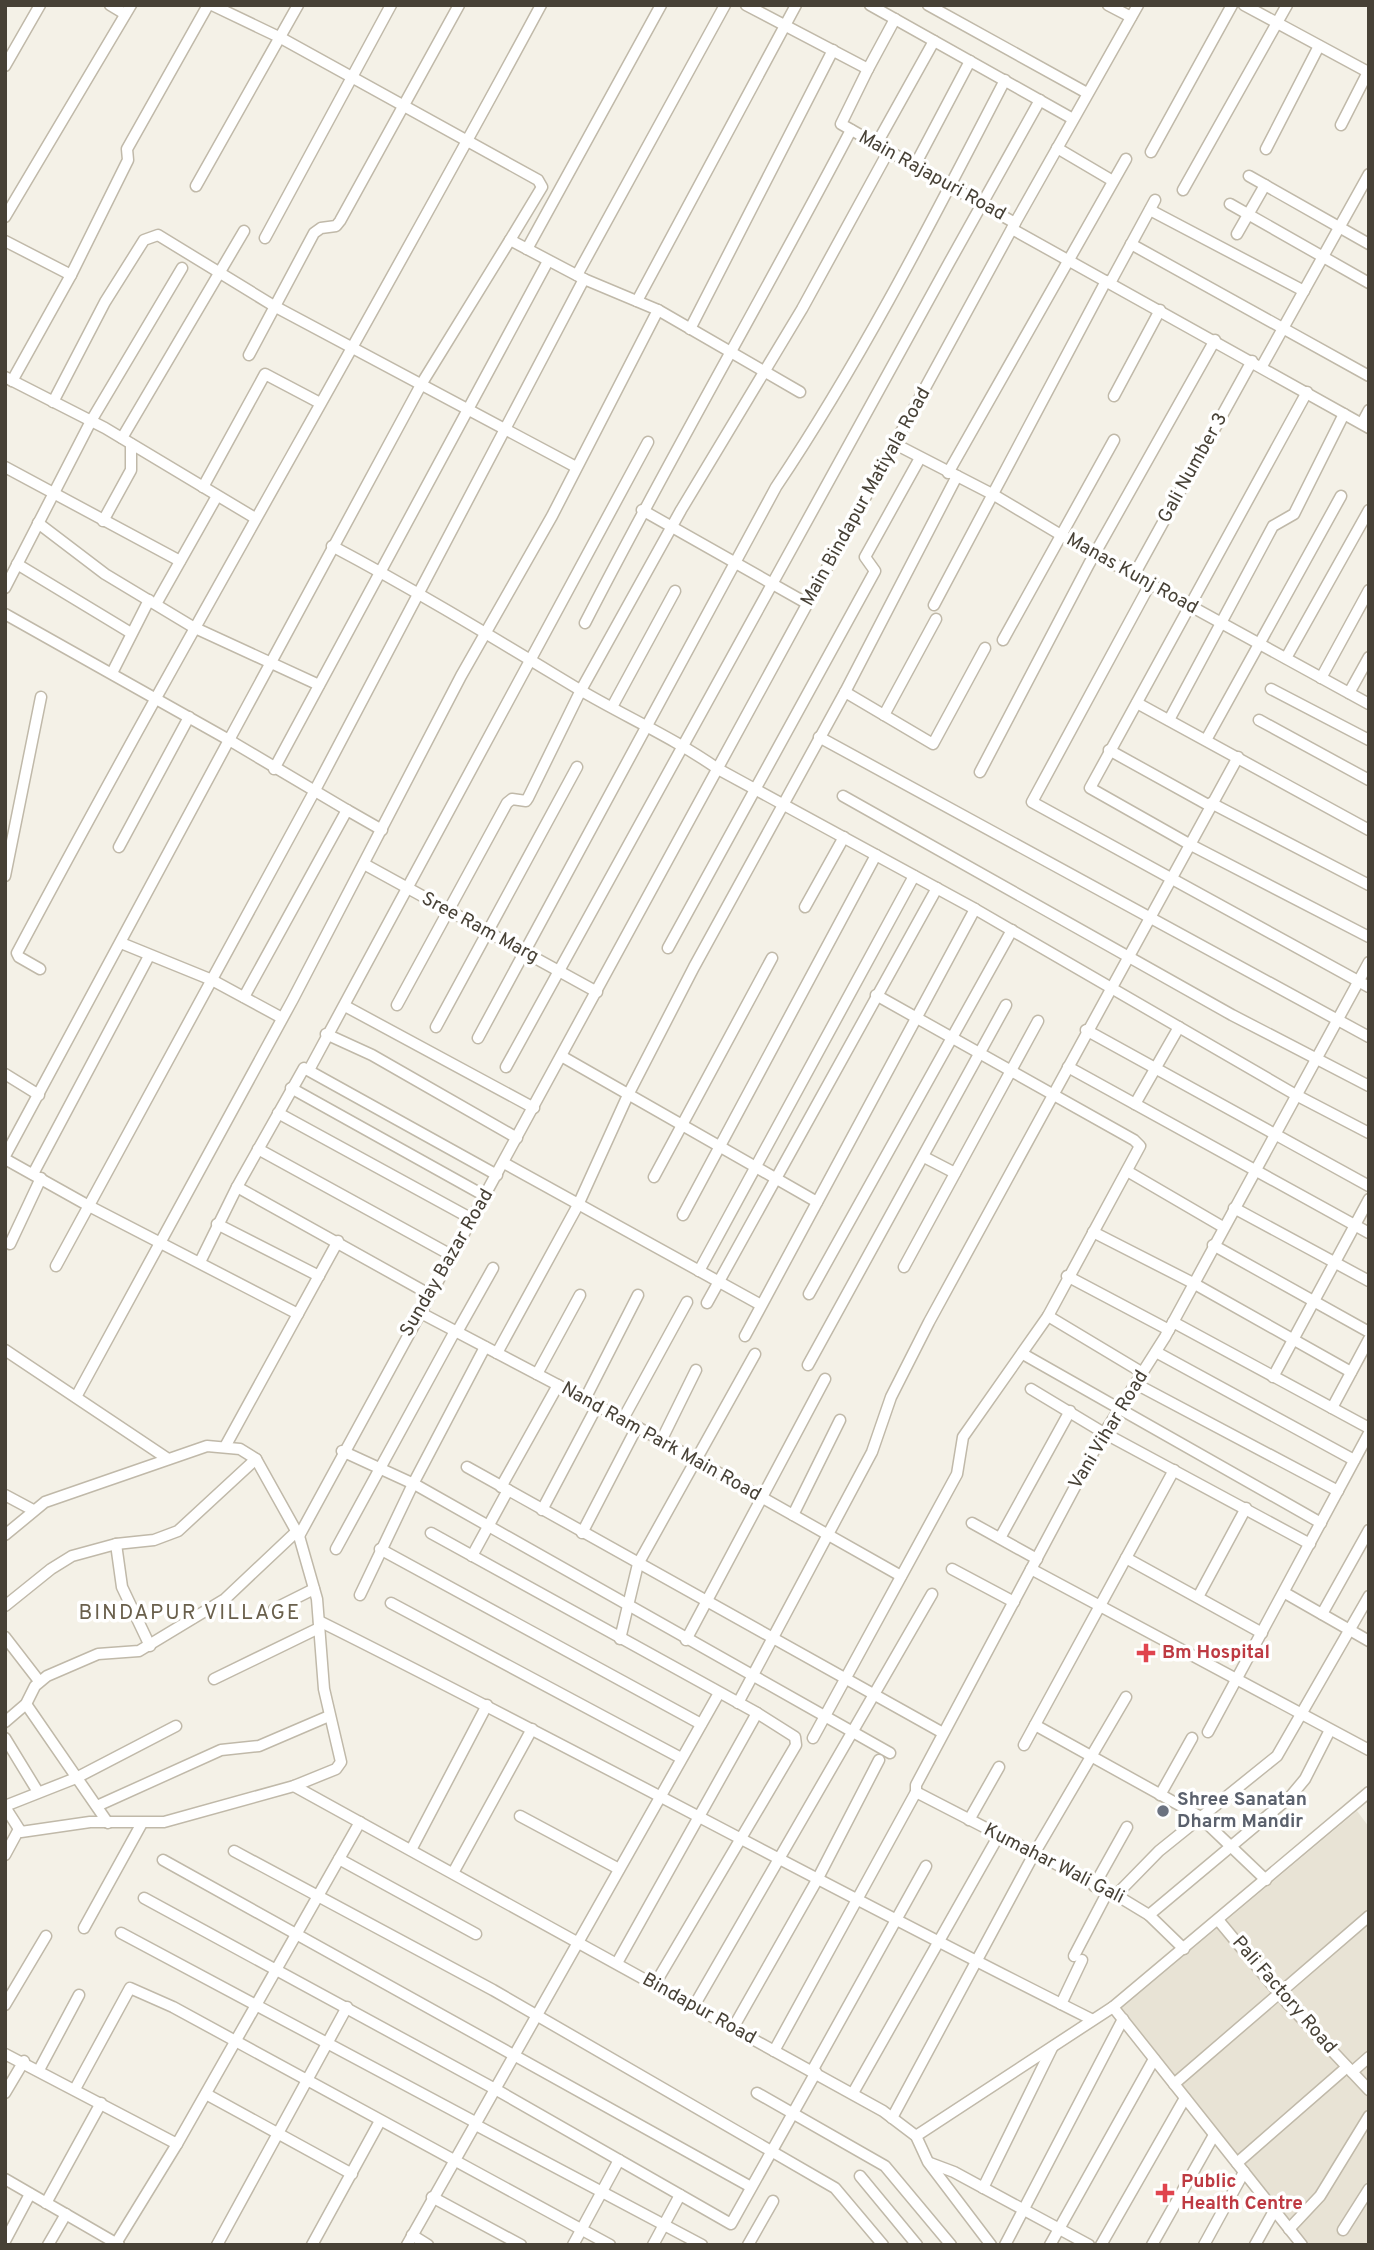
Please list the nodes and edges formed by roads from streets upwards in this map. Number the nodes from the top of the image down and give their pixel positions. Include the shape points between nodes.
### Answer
1 (40, 5) edge
2 (110, 5) edge
3 (210, 5) edge
4 (298, 5) edge
5 (391, 5) edge
6 (459, 5) edge
7 (541, 5) edge
8 (661, 5) edge
9 (725, 5) edge
10 (746, 5) edge
11 (796, 5) edge
12 (870, 5) edge
13 (928, 5) edge
14 (1108, 5) edge
15 (1138, 5) edge
16 (1232, 5) edge
17 (1244, 5) edge
18 (1287, 5) edge
19 (128, 10) edge
20 (1131, 17) junction
21 (895, 19) junction
22 (1277, 23) junction
23 (786, 25) junction
24 (281, 38) junction
25 (934, 41) junction
26 (1320, 46) junction
27 (833, 50) junction
28 (970, 61) junction
29 (5, 66) edge
30 (868, 69) junction
31 (1368, 71) edge
32 (350, 77) junction
33 (1005, 80) junction
34 (1087, 93) junction
35 (1040, 100) junction
36 (402, 106) junction
37 (1073, 119) junction
38 (1341, 125) dead end
39 (851, 130) junction
40 (468, 142) junction
41 (876, 145) junction
42 (1057, 148) junction
43 (1266, 149) dead end
44 (888, 152) junction
45 (1151, 152) dead end
46 (1126, 159) dead end
47 (914, 167) junction
48 (1369, 174) edge
49 (1249, 176) dead end
50 (1113, 181) junction
51 (1265, 185) junction
52 (196, 186) dead end
53 (949, 186) junction
54 (1183, 190) dead end
55 (982, 204) junction
56 (1230, 204) dead end
57 (1248, 215) junction
58 (5, 217) edge
59 (1014, 226) junction
60 (1339, 228) junction
61 (243, 231) dead end
62 (1237, 234) dead end
63 (265, 238) dead end
64 (510, 240) junction
65 (5, 241) edge
66 (1131, 244) junction
67 (1369, 244) edge
68 (527, 249) junction
69 (1322, 258) junction
70 (1067, 260) junction
71 (548, 261) junction
72 (182, 268) dead end
73 (219, 272) junction
74 (71, 275) junction
75 (580, 277) junction
76 (1108, 282) junction
77 (1369, 283) edge
78 (1304, 291) junction
79 (637, 301) junction
80 (274, 306) junction
81 (658, 310) junction
82 (1160, 310) junction
83 (690, 328) junction
84 (1284, 328) junction
85 (1215, 340) junction
86 (352, 345) junction
87 (731, 352) junction
88 (249, 355) dead end
89 (1257, 363) junction
90 (766, 371) junction
91 (1369, 376) edge
92 (9, 379) edge
93 (422, 383) junction
94 (800, 392) dead end
95 (1307, 392) junction
96 (1114, 396) dead end
97 (53, 402) junction
98 (320, 403) junction
99 (467, 407) junction
100 (1369, 410) edge
101 (1344, 414) junction
102 (91, 421) junction
103 (1365, 425) edge
104 (506, 429) junction
105 (1114, 440) dead end
106 (127, 441) junction
107 (648, 442) dead end
108 (895, 444) junction
109 (920, 458) junction
110 (5, 467) edge
111 (576, 467) junction
112 (953, 475) junction
113 (202, 487) junction
114 (53, 495) junction
115 (994, 495) junction
116 (217, 496) junction
117 (1341, 496) dead end
118 (642, 510) junction
119 (1369, 510) edge
120 (255, 518) junction
121 (103, 521) junction
122 (38, 523) junction
123 (672, 525) junction
124 (1061, 535) junction
125 (332, 546) junction
126 (1095, 554) junction
127 (180, 561) junction
128 (735, 561) junction
129 (17, 564) junction
130 (380, 571) junction
131 (1134, 575) junction
132 (773, 583) junction
133 (1150, 584) junction
134 (5, 588) edge
135 (1369, 590) edge
136 (675, 591) dead end
137 (419, 592) junction
138 (152, 602) junction
139 (808, 604) junction
140 (934, 605) dead end
141 (1189, 605) junction
142 (5, 614) edge
143 (936, 619) dead end
144 (585, 623) dead end
145 (1222, 623) junction
146 (193, 627) junction
147 (488, 632) junction
148 (131, 634) junction
149 (1003, 640) dead end
150 (1258, 643) junction
151 (985, 648) dead end
152 (1369, 656) edge
153 (532, 659) junction
154 (1286, 659) junction
155 (271, 661) junction
156 (112, 673) junction
157 (1321, 678) junction
158 (319, 685) junction
159 (1271, 689) dead end
160 (581, 691) junction
161 (845, 692) junction
162 (1349, 693) junction
163 (155, 696) junction
164 (41, 697) dead end
165 (1137, 702) junction
166 (1369, 704) edge
167 (612, 707) junction
168 (884, 715) junction
169 (189, 717) junction
170 (1169, 720) junction
171 (1259, 720) dead end
172 (647, 725) junction
173 (820, 737) junction
174 (229, 740) junction
175 (1206, 740) junction
176 (1369, 740) edge
177 (685, 745) junction
178 (1109, 750) junction
179 (1238, 757) junction
180 (577, 767) dead end
181 (274, 769) junction
182 (718, 769) junction
183 (979, 772) dead end
184 (1369, 780) edge
185 (756, 789) junction
186 (314, 792) junction
187 (843, 796) dead end
188 (783, 804) junction
189 (1210, 805) junction
190 (347, 810) junction
191 (382, 830) junction
192 (1369, 830) edge
193 (844, 837) junction
194 (1189, 844) junction
195 (119, 847) dead end
196 (876, 855) junction
197 (364, 864) junction
198 (5, 876) edge
199 (914, 876) junction
200 (1169, 880) junction
201 (1369, 885) edge
202 (937, 888) junction
203 (407, 889) junction
204 (805, 907) dead end
205 (975, 909) junction
206 (449, 911) junction
207 (1148, 917) junction
208 (1012, 930) junction
209 (488, 931) junction
210 (1369, 937) edge
211 (121, 943) junction
212 (668, 948) dead end
213 (525, 951) junction
214 (149, 956) junction
215 (1127, 956) junction
216 (772, 958) dead end
217 (1369, 962) edge
218 (40, 969) dead end
219 (560, 970) junction
220 (212, 980) junction
221 (1358, 982) junction
222 (1110, 986) junction
223 (1369, 987) edge
224 (597, 992) junction
225 (876, 995) junction
226 (244, 997) junction
227 (397, 1005) dead end
228 (1006, 1005) dead end
229 (345, 1006) junction
230 (282, 1018) junction
231 (915, 1018) junction
232 (1337, 1020) junction
233 (1038, 1021) dead end
234 (436, 1027) dead end
235 (1179, 1027) junction
236 (1086, 1030) junction
237 (326, 1034) junction
238 (1369, 1037) edge
239 (478, 1038) dead end
240 (950, 1039) junction
241 (979, 1055) junction
242 (563, 1056) junction
243 (1315, 1059) junction
244 (506, 1067) dead end
245 (1068, 1067) junction
246 (1156, 1068) junction
247 (309, 1070) junction
248 (1010, 1072) junction
249 (5, 1074) edge
250 (1369, 1086) edge
251 (292, 1088) junction
252 (39, 1095) junction
253 (628, 1095) junction
254 (1296, 1095) junction
255 (1054, 1096) junction
256 (1135, 1104) junction
257 (534, 1108) junction
258 (278, 1113) junction
259 (681, 1126) junction
260 (1275, 1133) junction
261 (1369, 1133) edge
262 (517, 1138) junction
263 (718, 1147) junction
264 (258, 1149) junction
265 (6, 1155) edge
266 (924, 1157) junction
267 (504, 1163) junction
268 (753, 1167) junction
269 (1127, 1171) junction
270 (1254, 1171) junction
271 (955, 1173) junction
272 (497, 1175) junction
273 (37, 1176) junction
274 (654, 1177) dead end
275 (776, 1180) junction
276 (237, 1186) junction
277 (1369, 1186) edge
278 (485, 1196) junction
279 (1369, 1199) edge
280 (817, 1202) junction
281 (578, 1205) junction
282 (89, 1206) junction
283 (1234, 1208) junction
284 (683, 1215) dead end
285 (472, 1219) junction
286 (217, 1224) junction
287 (1355, 1226) junction
288 (1223, 1227) junction
289 (1093, 1232) junction
290 (1369, 1233) edge
291 (161, 1241) junction
292 (338, 1241) junction
293 (10, 1244) dead end
294 (1213, 1245) junction
295 (451, 1255) junction
296 (200, 1262) junction
297 (1335, 1263) junction
298 (57, 1266) dead end
299 (904, 1266) dead end
300 (493, 1268) dead end
301 (699, 1271) junction
302 (319, 1276) junction
303 (1067, 1276) junction
304 (720, 1280) junction
305 (1369, 1281) edge
306 (1194, 1283) junction
307 (429, 1294) junction
308 (809, 1294) dead end
309 (580, 1295) dead end
310 (638, 1295) dead end
311 (1315, 1301) junction
312 (687, 1302) dead end
313 (708, 1303) dead end
314 (761, 1306) junction
315 (419, 1312) junction
316 (298, 1314) junction
317 (1048, 1316) junction
318 (1171, 1326) junction
319 (456, 1331) junction
320 (1369, 1332) edge
321 (745, 1336) dead end
322 (1293, 1339) junction
323 (1369, 1339) edge
324 (485, 1347) junction
325 (5, 1350) edge
326 (1156, 1352) junction
327 (497, 1353) junction
328 (755, 1354) dead end
329 (1023, 1354) junction
330 (808, 1366) dead end
331 (696, 1370) dead end
332 (1352, 1371) junction
333 (1143, 1373) junction
334 (537, 1374) junction
335 (1273, 1377) junction
336 (825, 1378) dead end
337 (1136, 1384) junction
338 (558, 1385) junction
339 (1031, 1389) dead end
340 (75, 1397) junction
341 (585, 1399) junction
342 (597, 1406) junction
343 (1332, 1408) junction
344 (1119, 1410) junction
345 (1070, 1411) junction
346 (623, 1419) junction
347 (840, 1420) dead end
348 (638, 1427) junction
349 (1369, 1431) edge
350 (1104, 1433) junction
351 (661, 1441) junction
352 (226, 1445) junction
353 (342, 1451) junction
354 (168, 1458) junction
355 (256, 1459) junction
356 (1354, 1460) junction
357 (694, 1461) junction
358 (380, 1467) junction
359 (467, 1467) dead end
360 (1174, 1470) junction
361 (413, 1484) junction
362 (504, 1489) junction
363 (1338, 1491) junction
364 (5, 1495) edge
365 (760, 1497) junction
366 (1246, 1508) junction
367 (33, 1510) junction
368 (542, 1510) junction
369 (793, 1516) junction
370 (1321, 1522) junction
371 (972, 1523) dead end
372 (488, 1527) junction
373 (1369, 1530) edge
374 (431, 1533) dead end
375 (582, 1533) junction
376 (298, 1534) junction
377 (5, 1535) edge
378 (828, 1535) junction
379 (1000, 1538) junction
380 (116, 1544) junction
381 (1310, 1544) junction
382 (336, 1549) dead end
383 (380, 1549) junction
384 (472, 1556) junction
385 (1126, 1558) junction
386 (638, 1564) junction
387 (1034, 1564) junction
388 (951, 1569) dead end
389 (901, 1576) junction
390 (314, 1589) junction
391 (1284, 1593) junction
392 (932, 1594) dead end
393 (360, 1595) dead end
394 (1369, 1596) edge
395 (1198, 1597) junction
396 (706, 1601) junction
397 (1014, 1602) junction
398 (391, 1603) dead end
399 (5, 1606) edge
400 (1099, 1606) junction
401 (629, 1608) junction
402 (274, 1609) dead end
403 (1322, 1614) junction
404 (319, 1625) junction
405 (1350, 1631) junction
406 (1262, 1633) junction
407 (5, 1637) edge
408 (773, 1638) junction
409 (620, 1639) junction
410 (686, 1640) junction
411 (1369, 1641) edge
412 (150, 1646) junction
413 (753, 1676) junction
414 (846, 1678) junction
415 (214, 1679) dead end
416 (39, 1681) junction
417 (1236, 1681) junction
418 (719, 1693) junction
419 (874, 1693) junction
420 (1126, 1697) dead end
421 (738, 1703) junction
422 (26, 1704) junction
423 (486, 1705) junction
424 (757, 1713) junction
425 (1301, 1715) junction
426 (329, 1716) junction
427 (825, 1717) junction
428 (5, 1722) edge
429 (701, 1724) junction
430 (1035, 1725) junction
431 (176, 1726) dead end
432 (532, 1728) junction
433 (1330, 1730) junction
434 (1208, 1732) dead end
435 (852, 1733) junction
436 (943, 1733) junction
437 (5, 1738) edge
438 (813, 1738) dead end
439 (1192, 1738) dead end
440 (1024, 1745) dead end
441 (1369, 1750) edge
442 (890, 1753) dead end
443 (1093, 1757) junction
444 (681, 1758) junction
445 (879, 1760) dead end
446 (999, 1767) dead end
447 (76, 1777) junction
448 (294, 1786) junction
449 (38, 1792) junction
450 (916, 1792) junction
451 (1368, 1794) edge
452 (1160, 1795) junction
453 (659, 1797) junction
454 (5, 1806) edge
455 (97, 1806) junction
456 (520, 1816) dead end
457 (697, 1816) junction
458 (1199, 1816) junction
459 (969, 1820) junction
460 (360, 1822) junction
461 (108, 1823) junction
462 (142, 1823) junction
463 (1126, 1827) dead end
464 (18, 1831) junction
465 (999, 1835) junction
466 (739, 1840) junction
467 (1232, 1847) junction
468 (411, 1850) junction
469 (234, 1851) dead end
470 (1034, 1854) junction
471 (5, 1855) edge
472 (339, 1859) junction
473 (777, 1859) junction
474 (163, 1860) dead end
475 (926, 1866) dead end
476 (619, 1869) junction
477 (453, 1873) junction
478 (817, 1880) junction
479 (1266, 1880) junction
480 (1094, 1886) junction
481 (1111, 1894) junction
482 (318, 1895) junction
483 (144, 1898) dead end
484 (857, 1901) junction
485 (1149, 1915) junction
486 (1369, 1916) edge
487 (894, 1921) junction
488 (1219, 1921) junction
489 (84, 1928) dead end
490 (121, 1933) dead end
491 (296, 1934) junction
492 (476, 1934) dead end
493 (46, 1936) dead end
494 (578, 1941) junction
495 (937, 1942) junction
496 (1184, 1949) junction
497 (976, 1962) junction
498 (617, 1963) junction
499 (277, 1969) junction
500 (655, 1984) junction
501 (1279, 1993) junction
502 (79, 1994) dead end
503 (1061, 2004) junction
504 (5, 2005) edge
505 (256, 2006) junction
506 (694, 2006) junction
507 (347, 2007) junction
508 (1113, 2007) junction
509 (536, 2017) junction
510 (1091, 2019) junction
511 (1123, 2019) junction
512 (733, 2028) junction
513 (236, 2041) junction
514 (327, 2043) junction
515 (1053, 2045) junction
516 (775, 2051) junction
517 (5, 2054) edge
518 (514, 2054) junction
519 (1369, 2057) edge
520 (1154, 2059) junction
521 (24, 2062) junction
522 (1349, 2069) junction
523 (39, 2070) junction
524 (814, 2071) junction
525 (306, 2081) junction
526 (1174, 2084) junction
527 (75, 2089) junction
528 (495, 2090) junction
529 (1369, 2090) edge
530 (5, 2093) edge
531 (757, 2093) dead end
532 (853, 2093) junction
533 (206, 2094) junction
534 (1185, 2098) junction
535 (101, 2103) junction
536 (793, 2115) junction
537 (1369, 2116) edge
538 (892, 2118) junction
539 (380, 2121) junction
540 (475, 2123) junction
541 (278, 2133) junction
542 (1214, 2135) junction
543 (915, 2136) junction
544 (177, 2144) junction
545 (772, 2152) junction
546 (453, 2159) junction
547 (619, 2160) junction
548 (928, 2162) junction
549 (1241, 2168) junction
550 (352, 2174) junction
551 (860, 2176) dead end
552 (5, 2179) edge
553 (751, 2187) junction
554 (983, 2188) junction
555 (1369, 2189) edge
556 (603, 2193) junction
557 (30, 2194) junction
558 (680, 2195) junction
559 (432, 2197) junction
560 (773, 2201) dead end
561 (46, 2203) junction
562 (1022, 2209) junction
563 (1274, 2211) junction
564 (66, 2214) junction
565 (664, 2225) junction
566 (1058, 2228) junction
567 (1289, 2229) junction
568 (582, 2230) junction
569 (1343, 2230) dead end
570 (409, 2240) edge
571 (5, 2241) edge
572 (117, 2244) edge
573 (606, 2244) edge
574 (48, 2245) edge
575 (217, 2245) edge
576 (312, 2245) edge
577 (429, 2245) edge
578 (521, 2245) edge
579 (573, 2245) edge
580 (653, 2245) edge
581 (702, 2245) edge
582 (748, 2245) edge
583 (883, 2245) edge
584 (917, 2245) edge
585 (951, 2245) edge
586 (991, 2245) edge
587 (1005, 2245) edge
588 (1050, 2245) edge
589 (1089, 2245) edge
590 (1101, 2245) edge
591 (1152, 2245) edge
592 (1204, 2245) edge
593 (1255, 2245) edge
594 (1301, 2245) edge

1 - 29 street
2 - 19 street
3 - 24 street
3 - 74 street via 127,149 128,160
4 - 24 street
5 - 32 street
6 - 36 street
7 - 40 street
8 - 68 street
9 - 75 street
10 - 23 street
11 - 23 street
12 - 21 street
13 - 34 street
14 - 20 street
15 - 20 street, Main Bindapur Matiyala Road
16 - 45 street
17 - 22 street
18 - 22 street
19 - 58 street
20 - 34 street, Main Bindapur Matiyala Road
21 - 25 street
21 - 30 street
22 - 26 street
22 - 54 street
23 - 27 street
23 - 79 street
24 - 32 street
24 - 52 street
25 - 28 street
25 - 41 street
26 - 31 street
26 - 43 street
27 - 30 street
27 - 83 street
28 - 33 street
28 - 47 street
30 - 39 street, Main Rajapuri Road via 840,121
31 - 38 street
32 - 36 street
32 - 63 street
33 - 35 street
33 - 53 street
34 - 37 street, Main Bindapur Matiyala Road
35 - 37 street
35 - 55 street
36 - 40 street
36 - 80 street via 338,224 314,233
37 - 42 street, Main Bindapur Matiyala Road
39 - 41 street, Main Rajapuri Road
39 - 87 street
40 - 64 street via 542,182
40 - 86 street
41 - 44 street, Main Rajapuri Road
42 - 50 street
42 - 59 street, Main Bindapur Matiyala Road
44 - 47 street, Main Rajapuri Road
44 - 90 street
46 - 50 street
47 - 53 street, Main Rajapuri Road
48 - 60 street, Gali Number 3
49 - 51 street
50 - 70 street
51 - 57 street
51 - 60 street
53 - 55 street, Main Rajapuri Road
53 - 128 street via 850,372
55 - 59 street, Main Rajapuri Road
55 - 132 street
56 - 57 street
57 - 62 street
57 - 69 street
59 - 70 street, Main Rajapuri Road
59 - 108 street, Main Bindapur Matiyala Road
60 - 67 street
60 - 69 street, Gali Number 3
61 - 73 street
64 - 68 street
64 - 93 street
65 - 74 street
66 - 76 street
66 - 78 street via 1152,205
66 - 84 street
68 - 71 street
69 - 77 street
69 - 78 street, Gali Number 3
70 - 76 street, Main Rajapuri Road
70 - 112 street
71 - 75 street
71 - 99 street
72 - 102 street
73 - 80 street
73 - 97 street via 158,235 144,240 105,302
73 - 106 street
74 - 92 street
75 - 79 street
75 - 104 street
76 - 82 street, Main Rajapuri Road
76 - 115 street
78 - 84 street, Gali Number 3
79 - 81 street
80 - 86 street
80 - 88 street
81 - 83 street
81 - 111 street
82 - 85 street, Main Rajapuri Road
82 - 96 street
83 - 87 street
84 - 89 street, Gali Number 3
84 - 91 street
85 - 89 street, Main Rajapuri Road
85 - 126 street
86 - 93 street
86 - 98 street
87 - 90 street
87 - 118 street
89 - 95 street, Main Rajapuri Road
89 - 131 street, Gali Number 3
90 - 94 street
90 - 123 street
92 - 97 street
93 - 99 street
93 - 125 street
95 - 101 street, Main Rajapuri Road
95 - 141 street
97 - 102 street
98 - 113 street via 265,374
98 - 120 street
99 - 104 street
99 - 130 street
100 - 103 street
101 - 103 street, Main Rajapuri Road
101 - 145 street via 1294,514 1273,526
102 - 106 street
102 - 114 street
104 - 111 street
104 - 137 street
105 - 124 street
106 - 113 street
106 - 121 street via 131,470
107 - 153 street
108 - 109 street, Manas Kunj Road
108 - 139 street, Main Bindapur Matiyala Road
109 - 112 street, Manas Kunj Road
109 - 185 street via 865,557 875,571
110 - 114 street
111 - 147 street
112 - 115 street, Manas Kunj Road
112 - 161 street
113 - 116 street
114 - 121 street
114 - 122 street
115 - 124 street, Manas Kunj Road
115 - 140 street
116 - 120 street
116 - 127 street
117 - 150 street
118 - 123 street
118 - 144 street
119 - 154 street
120 - 146 street
121 - 127 street
122 - 129 street
122 - 138 street via 104,573
123 - 128 street
123 - 160 street
124 - 126 street, Manas Kunj Road
124 - 149 street
125 - 130 street
125 - 155 street
126 - 131 street, Manas Kunj Road
126 - 183 street
127 - 138 street
128 - 132 street
128 - 172 street
129 - 134 street
129 - 148 street
130 - 137 street
130 - 158 street
131 - 133 street, Manas Kunj Road
132 - 139 street
132 - 177 street
133 - 141 street, Manas Kunj Road
133 - 200 street via 1032,802
135 - 157 street
136 - 167 street
137 - 147 street
137 - 186 street
138 - 146 street
138 - 148 street
139 - 182 street, Main Bindapur Matiyala Road
141 - 145 street, Manas Kunj Road
141 - 165 street
142 - 156 street
143 - 168 street
145 - 150 street, Manas Kunj Road
145 - 170 street
146 - 155 street
146 - 163 street
147 - 153 street
147 - 191 street
148 - 156 street
150 - 154 street, Manas Kunj Road
150 - 175 street
151 - 168 street via 933,744
152 - 162 street
153 - 160 street
153 - 203 street
154 - 157 street, Manas Kunj Road
155 - 158 street
155 - 174 street
156 - 163 street
157 - 162 street, Manas Kunj Road
158 - 181 street
159 - 176 street
160 - 167 street
160 - 206 street via 528,798 506,803
161 - 168 street
161 - 173 street
162 - 166 street, Manas Kunj Road
163 - 169 street
163 - 218 street via 17,953
164 - 198 street
165 - 170 street
165 - 178 street
167 - 172 street
169 - 174 street
169 - 195 street
170 - 175 street
171 - 184 street
172 - 177 street
172 - 213 street
173 - 188 street
173 - 207 street
174 - 181 street
174 - 211 street
175 - 179 street
177 - 182 street
177 - 219 street
178 - 189 street
178 - 194 street via 1091,790
179 - 189 street
179 - 192 street
180 - 209 street
181 - 186 street
182 - 185 street
182 - 224 street, Main Bindapur Matiyala Road
185 - 188 street
185 - 212 street
186 - 190 street
186 - 220 street
187 - 215 street
188 - 193 street
188 - 253 street
189 - 194 street
189 - 201 street
190 - 191 street
190 - 226 street
191 - 197 street
193 - 196 street
193 - 204 street
194 - 200 street
194 - 210 street
196 - 199 street
196 - 263 street
197 - 203 street, Sree Ram Marg
197 - 230 street
199 - 202 street
199 - 268 street
200 - 207 street
200 - 221 street
202 - 205 street
202 - 225 street
203 - 206 street, Sree Ram Marg
203 - 229 street
205 - 208 street
205 - 231 street
206 - 209 street, Sree Ram Marg
206 - 227 street
207 - 215 street
207 - 232 street
208 - 222 street
208 - 240 street
209 - 213 street, Sree Ram Marg
209 - 234 street
211 - 214 street
211 - 252 street
213 - 219 street, Sree Ram Marg
213 - 239 street
214 - 220 street
214 - 273 street
215 - 222 street
215 - 243 street
216 - 259 street
217 - 221 street, Vani Vihar Road
219 - 224 street, Sree Ram Marg
219 - 244 street
220 - 226 street
220 - 282 street
221 - 223 street
221 - 232 street, Vani Vihar Road
222 - 235 street
222 - 236 street
224 - 242 street, Sunday Bazar Road
225 - 231 street
225 - 275 street
226 - 230 street
228 - 241 street
229 - 237 street
229 - 257 street
230 - 291 street
231 - 240 street
231 - 280 street
232 - 238 street
232 - 243 street, Vani Vihar Road
233 - 248 street
235 - 246 street
235 - 254 street
236 - 245 street
236 - 246 street
237 - 247 street
237 - 262 street via 372,1055
240 - 241 street
240 - 308 street
241 - 248 street
241 - 266 street
242 - 253 street
242 - 257 street, Sunday Bazar Road
243 - 250 street
243 - 254 street, Vani Vihar Road
245 - 255 street
245 - 256 street
246 - 256 street
246 - 260 street
247 - 251 street via 303,1068
247 - 272 street
248 - 255 street
248 - 271 street
249 - 252 street
251 - 258 street
251 - 278 street
252 - 265 street
253 - 259 street
253 - 281 street
254 - 260 street, Vani Vihar Road
254 - 261 street
255 - 269 street via 1138,1143
255 - 378 street via 929,1322 891,1398 872,1452
256 - 270 street
257 - 262 street, Sunday Bazar Road
258 - 264 street
258 - 285 street
259 - 263 street
259 - 274 street
260 - 270 street, Vani Vihar Road
260 - 277 street
262 - 267 street, Sunday Bazar Road
263 - 268 street
263 - 284 street
264 - 276 street
264 - 295 street
265 - 273 street
266 - 271 street
266 - 330 street
267 - 272 street, Sunday Bazar Road
267 - 281 street
268 - 275 street
268 - 301 street
269 - 288 street
269 - 289 street
270 - 283 street, Vani Vihar Road
270 - 287 street
271 - 299 street
272 - 278 street, Sunday Bazar Road
273 - 282 street
273 - 293 street
275 - 280 street
275 - 304 street
276 - 286 street
276 - 292 street
278 - 285 street, Sunday Bazar Road
279 - 287 street
280 - 314 street
281 - 301 street
281 - 327 street
282 - 291 street
282 - 298 street
283 - 288 street, Vani Vihar Road
283 - 297 street
285 - 295 street, Sunday Bazar Road
286 - 296 street
286 - 302 street
287 - 290 street
287 - 297 street
288 - 294 street, Vani Vihar Road
289 - 303 street
289 - 306 street
291 - 296 street
291 - 340 street
292 - 302 street
292 - 307 street
294 - 306 street, Vani Vihar Road
294 - 311 street
295 - 307 street, Sunday Bazar Road
296 - 316 street
297 - 305 street
297 - 311 street
300 - 319 street
301 - 304 street
302 - 316 street
303 - 317 street
303 - 318 street
304 - 313 street
304 - 314 street
306 - 318 street, Vani Vihar Road
306 - 322 street
307 - 315 street, Sunday Bazar Road
309 - 334 street
310 - 341 street
311 - 320 street
311 - 322 street
312 - 346 street
314 - 321 street
315 - 319 street, Nand Ram Park Main Road
315 - 353 street, Sunday Bazar Road
316 - 352 street
317 - 329 street
317 - 333 street
318 - 326 street, Vani Vihar Road
318 - 335 street
319 - 324 street, Nand Ram Park Main Road
319 - 358 street
322 - 332 street
322 - 335 street
323 - 332 street
324 - 327 street, Nand Ram Park Main Road
324 - 361 street
325 - 340 street
326 - 333 street, Vani Vihar Road
326 - 356 street
327 - 334 street, Nand Ram Park Main Road
328 - 357 street
329 - 344 street
329 - 389 street via 963,1437 957,1474
331 - 351 street
332 - 343 street
333 - 337 street, Vani Vihar Road
334 - 338 street, Nand Ram Park Main Road
335 - 343 street
336 - 365 street
337 - 344 street, Vani Vihar Road
337 - 363 street
338 - 341 street, Nand Ram Park Main Road
338 - 362 street
339 - 345 street
340 - 354 street
341 - 342 street, Nand Ram Park Main Road
342 - 346 street, Nand Ram Park Main Road
342 - 368 street
343 - 349 street
344 - 350 street, Vani Vihar Road
344 - 370 street
345 - 350 street
345 - 379 street
346 - 348 street, Nand Ram Park Main Road
347 - 369 street
348 - 351 street, Nand Ram Park Main Road
348 - 375 street
349 - 356 street
350 - 360 street
350 - 387 street, Vani Vihar Road
351 - 357 street, Nand Ram Park Main Road
352 - 354 street
352 - 355 street
353 - 358 street
353 - 376 street, Sunday Bazar Road
354 - 367 street
355 - 376 street
355 - 380 street via 178,1531 154,1540
356 - 363 street
357 - 365 street, Nand Ram Park Main Road
357 - 386 street
358 - 361 street
358 - 382 street
359 - 362 street
360 - 366 street
360 - 385 street
361 - 372 street
361 - 383 street
362 - 368 street
362 - 372 street
363 - 370 street
364 - 367 street
365 - 369 street, Nand Ram Park Main Road
365 - 396 street
366 - 381 street
366 - 395 street
367 - 377 street
368 - 375 street
369 - 378 street, Nand Ram Park Main Road
370 - 381 street
371 - 379 street
372 - 384 street
372 - 401 street
373 - 403 street
374 - 384 street
375 - 386 street
376 - 390 street
376 - 412 street, Sunday Bazar Road via 239,1589
378 - 389 street, Nand Ram Park Main Road
378 - 408 street
379 - 387 street
380 - 399 street via 64,1560
380 - 412 street via 122,1587
381 - 391 street
383 - 393 street
383 - 429 street
384 - 409 street
385 - 395 street
385 - 400 street
386 - 396 street
386 - 401 street
387 - 397 street, Vani Vihar Road
387 - 400 street
388 - 397 street
389 - 414 street
390 - 402 street
390 - 404 street
391 - 403 street
391 - 406 street
392 - 419 street
394 - 405 street
395 - 406 street
396 - 408 street
396 - 410 street
397 - 436 street, Vani Vihar Road
398 - 444 street
400 - 417 street
400 - 430 street
401 - 409 street
401 - 410 street
403 - 405 street
404 - 415 street
404 - 423 street
404 - 426 street
405 - 411 street
405 - 425 street
406 - 417 street
407 - 416 street
408 - 413 street
408 - 414 street
409 - 418 street
410 - 413 street
412 - 416 street via 83,1658
413 - 421 street
413 - 427 street
414 - 419 street
414 - 427 street
416 - 422 street
417 - 425 street
417 - 434 street
418 - 421 street
418 - 429 street
419 - 435 street
419 - 436 street
420 - 443 street
421 - 424 street
422 - 428 street
422 - 447 street
423 - 432 street
423 - 468 street
424 - 457 street
424 - 466 street via 796,1741
425 - 433 street
425 - 458 street via 1269,1765
426 - 448 street via 340,1765
426 - 455 street via 259,1746 221,1750
427 - 435 street
427 - 438 street
429 - 444 street
430 - 440 street
430 - 443 street
431 - 447 street
432 - 453 street
432 - 477 street
433 - 441 street
433 - 467 street via 1298,1789
435 - 442 street
435 - 473 street
436 - 450 street, Vani Vihar Road
437 - 449 street
439 - 452 street
443 - 452 street
443 - 470 street
444 - 453 street
445 - 478 street
446 - 459 street
447 - 449 street
447 - 455 street
448 - 460 street, Bindapur Road
448 - 462 street via 164,1822
449 - 454 street
450 - 459 street, Kumahar Wali Gali
450 - 484 street, Vani Vihar Road
451 - 479 street, Pali Factory Road
452 - 458 street
453 - 457 street
453 - 476 street
454 - 464 street
455 - 461 street
456 - 476 street
457 - 466 street
457 - 498 street
458 - 467 street
458 - 481 street
459 - 465 street, Kumahar Wali Gali
460 - 468 street, Bindapur Road
460 - 472 street
461 - 462 street
461 - 464 street
462 - 489 street
463 - 480 street
464 - 471 street
465 - 470 street, Kumahar Wali Gali
465 - 495 street
466 - 473 street
466 - 500 street
467 - 479 street
467 - 485 street
468 - 477 street, Bindapur Road
469 - 482 street
470 - 480 street, Kumahar Wali Gali
470 - 497 street
472 - 482 street
472 - 492 street
473 - 478 street
473 - 506 street
474 - 491 street
475 - 487 street
476 - 494 street
477 - 494 street, Bindapur Road
478 - 484 street
478 - 512 street
479 - 488 street, Pali Factory Road
480 - 481 street, Kumahar Wali Gali
481 - 485 street, Kumahar Wali Gali
481 - 503 street via 1078,1958
482 - 491 street
482 - 509 street
483 - 499 street
484 - 487 street
484 - 516 street, Vani Vihar Road
485 - 496 street, Kumahar Wali Gali
486 - 501 street
487 - 495 street
487 - 524 street
488 - 496 street
488 - 501 street, Pali Factory Road
490 - 505 street
491 - 499 street
491 - 518 street
493 - 504 street
494 - 498 street, Bindapur Road
494 - 509 street
495 - 497 street
495 - 532 street
496 - 508 street
497 - 503 street
497 - 538 street
498 - 500 street, Bindapur Road
499 - 505 street
499 - 507 street
500 - 506 street, Bindapur Road
501 - 522 street, Pali Factory Road
501 - 526 street
502 - 523 street
503 - 510 street
505 - 513 street
505 - 514 street
506 - 512 street, Bindapur Road
507 - 514 street
507 - 528 street
508 - 510 street
508 - 511 street
509 - 518 street
509 - 545 street
510 - 515 street
511 - 520 street
511 - 562 street
512 - 516 street, Bindapur Road
513 - 525 street
513 - 527 street via 130,1988
513 - 533 street
514 - 525 street
514 - 540 street
515 - 543 street
515 - 554 street
516 - 524 street, Bindapur Road
517 - 521 street
518 - 528 street
518 - 553 street
519 - 522 street
520 - 526 street
520 - 566 street
521 - 523 street
521 - 530 street
522 - 529 street, Pali Factory Road
522 - 549 street
523 - 527 street
524 - 532 street, Bindapur Road
524 - 536 street
525 - 539 street
525 - 541 street
526 - 534 street
527 - 535 street
528 - 540 street
528 - 547 street
531 - 536 street
532 - 538 street, Bindapur Road
533 - 541 street
533 - 544 street
534 - 542 street
534 - 590 street
535 - 544 street
535 - 561 street
536 - 545 street
536 - 585 street via 885,2166
537 - 567 street via 1320,2196
538 - 543 street, Bindapur Road
539 - 546 street
539 - 550 street
540 - 546 street
540 - 556 street
541 - 550 street
541 - 575 street
542 - 549 street
542 - 591 street
543 - 548 street, Bindapur Road
544 - 572 street
545 - 553 street
545 - 583 street via 835,2188
546 - 559 street
546 - 568 street
547 - 556 street
547 - 558 street
548 - 554 street
548 - 586 street, Bindapur Road
549 - 563 street
549 - 592 street
550 - 576 street
551 - 584 street
552 - 557 street
553 - 558 street via 731,2224
554 - 562 street
555 - 569 street
556 - 565 street
556 - 568 street
557 - 561 street
557 - 571 street
558 - 565 street
559 - 570 street
559 - 578 street
560 - 582 street
561 - 564 street
562 - 566 street
562 - 587 street
563 - 567 street
563 - 593 street
564 - 572 street
564 - 574 street
565 - 580 street
565 - 581 street
566 - 588 street
566 - 589 street
567 - 594 street
568 - 573 street
568 - 579 street
570 - 577 street

